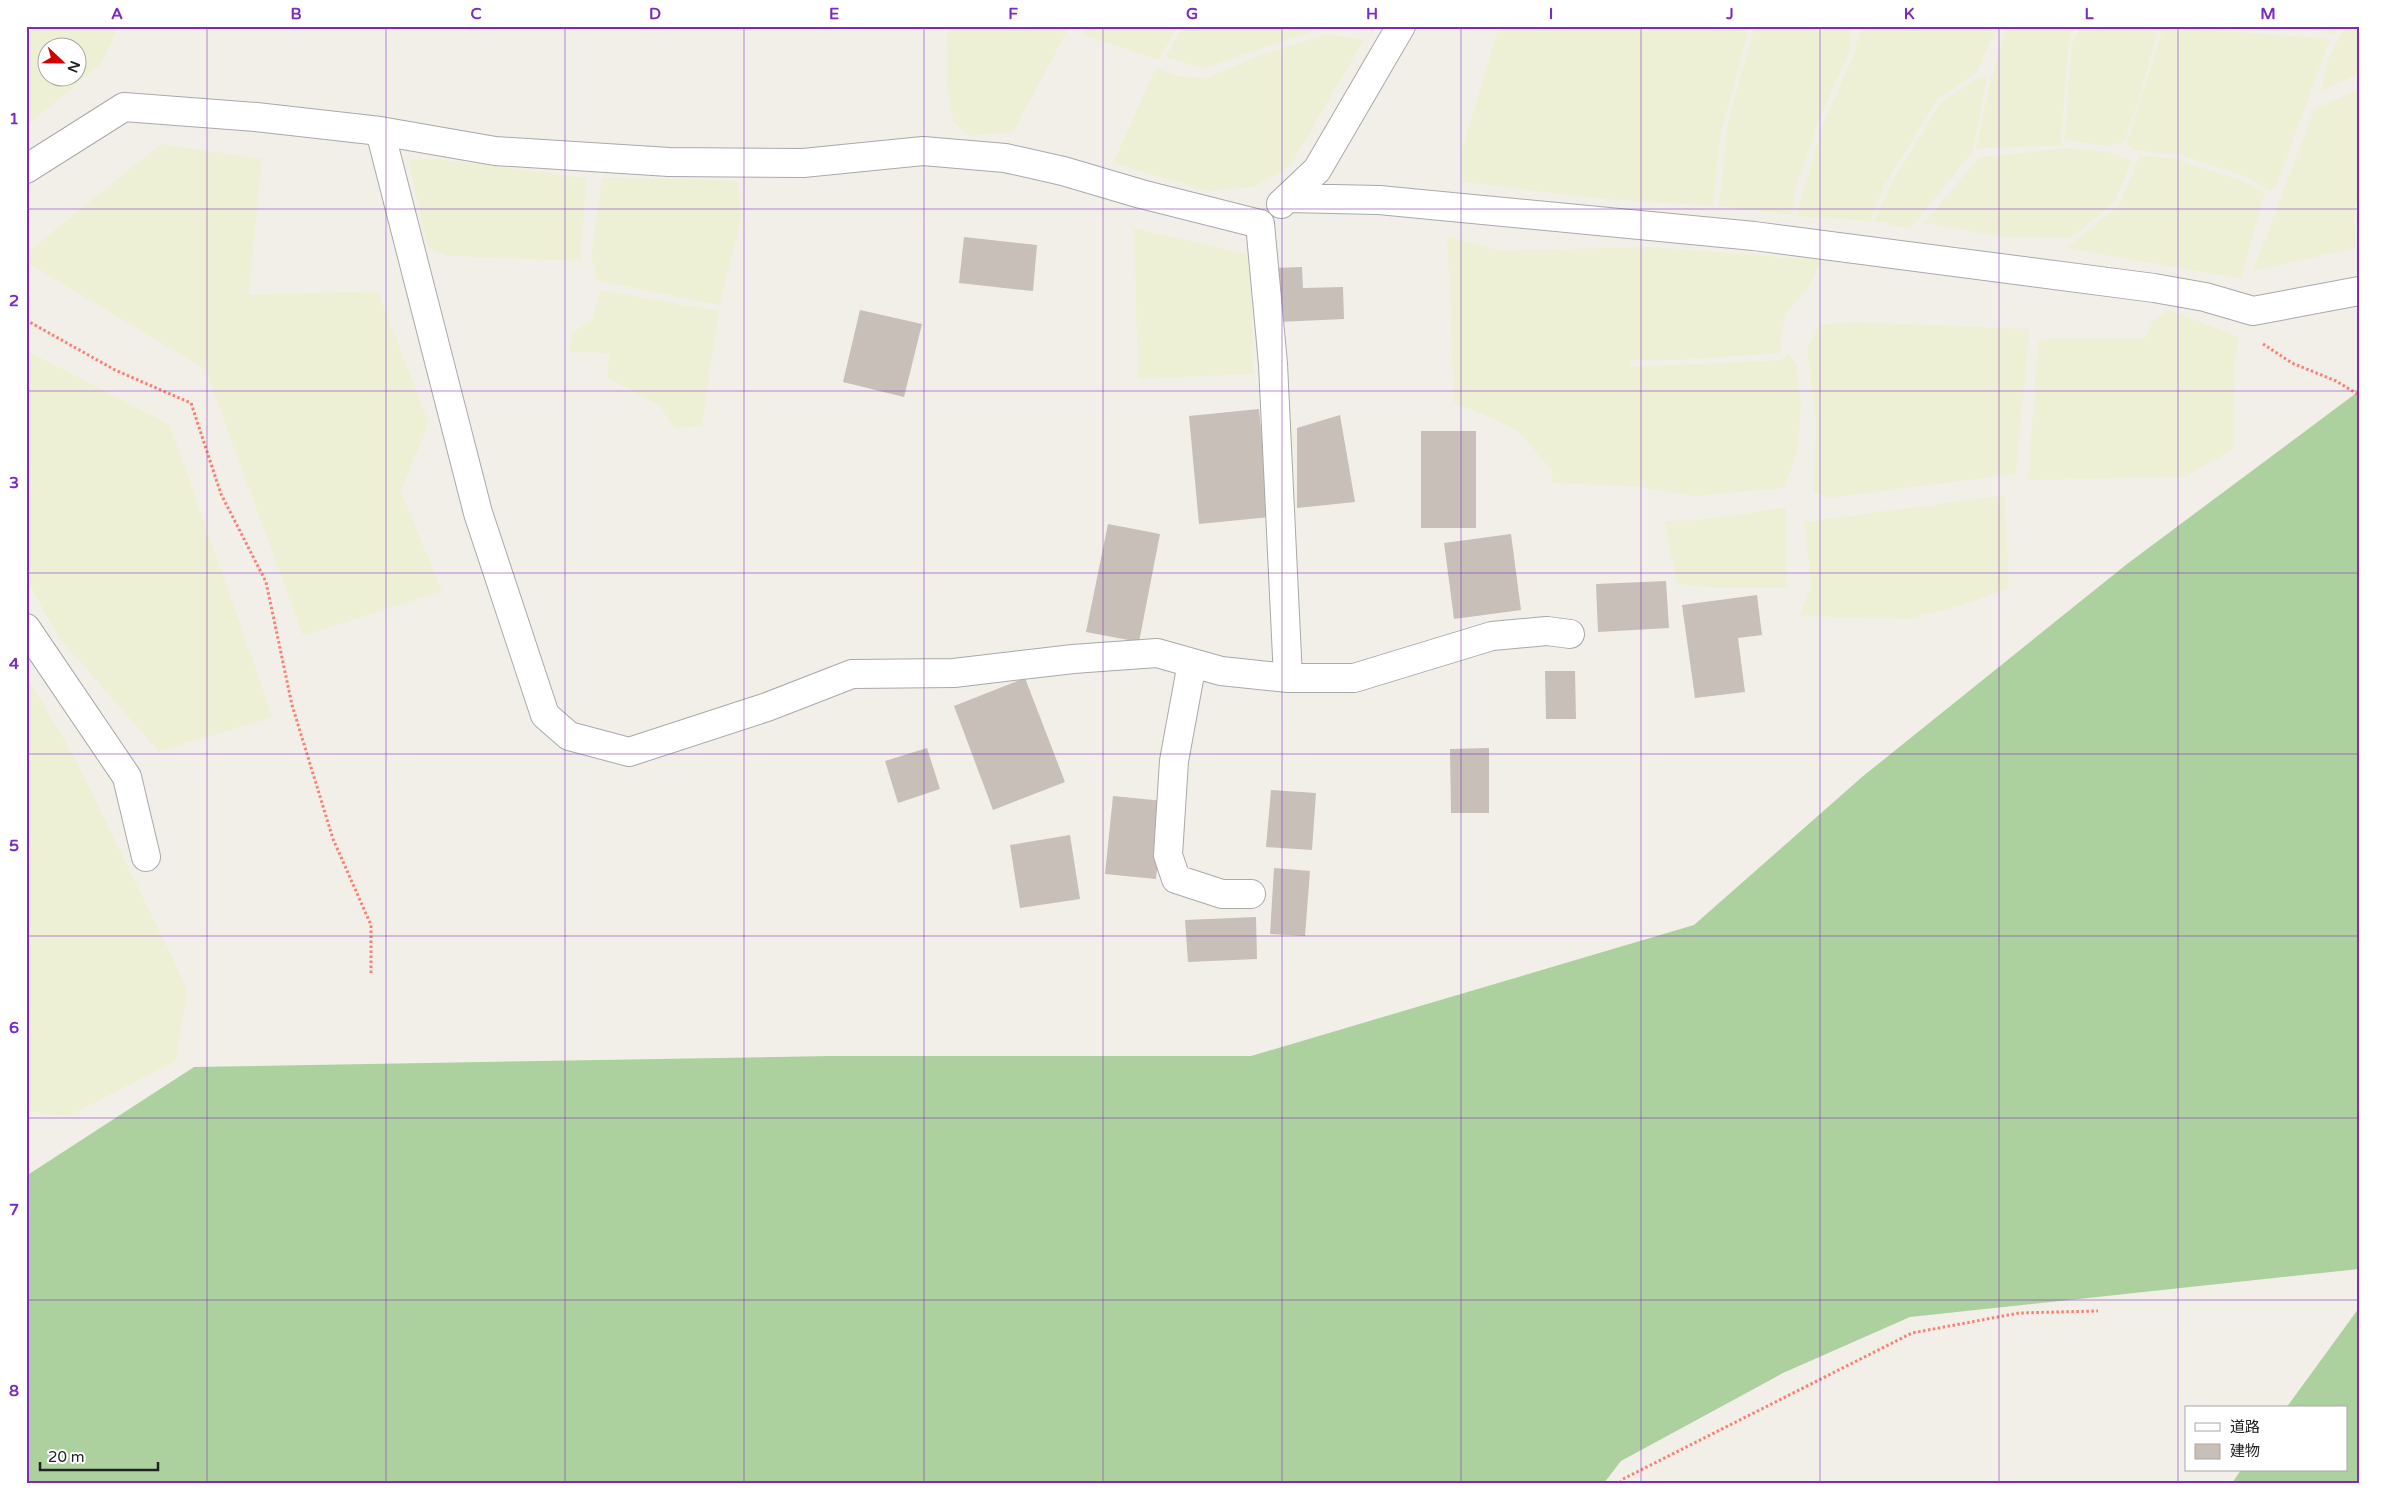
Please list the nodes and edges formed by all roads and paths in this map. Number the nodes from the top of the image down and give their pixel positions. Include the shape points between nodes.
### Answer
1 (1401, 26) edge
2 (380, 131) junction
3 (26, 169) edge
4 (1287, 198) junction
5 (1260, 224) junction
6 (2359, 291) edge
7 (26, 320) edge
8 (26, 628) edge
9 (1570, 634) dead end
10 (1192, 663) junction
11 (1288, 678) junction
12 (146, 856) dead end
13 (1251, 894) dead end
14 (371, 975) dead end
15 (2098, 1311) dead end
16 (1620, 1483) edge

1 - 4 street via 1318,170
2 - 3 street via 124,107
2 - 5 street via 495,151 669,162 803,163 923,151 1005,158
2 - 10 street via 478,513 545,715 570,736 629,752 767,707 852,674 954,673 1158,653
4 - 5 street
4 - 6 street via 1379,200 1754,236 2154,288 2205,297 2254,311
5 - 11 street via 1273,364
7 - 14 path via 115,370 191,403 221,494 266,582 292,705 330,830 371,925
8 - 12 street via 127,777
9 - 11 street via 1547,631 1492,636 1354,678
10 - 11 street via 1221,671
10 - 13 street via 1174,762 1168,855 1176,879 1222,894
15 - 16 path via 2019,1313 1912,1333 1632,1474

